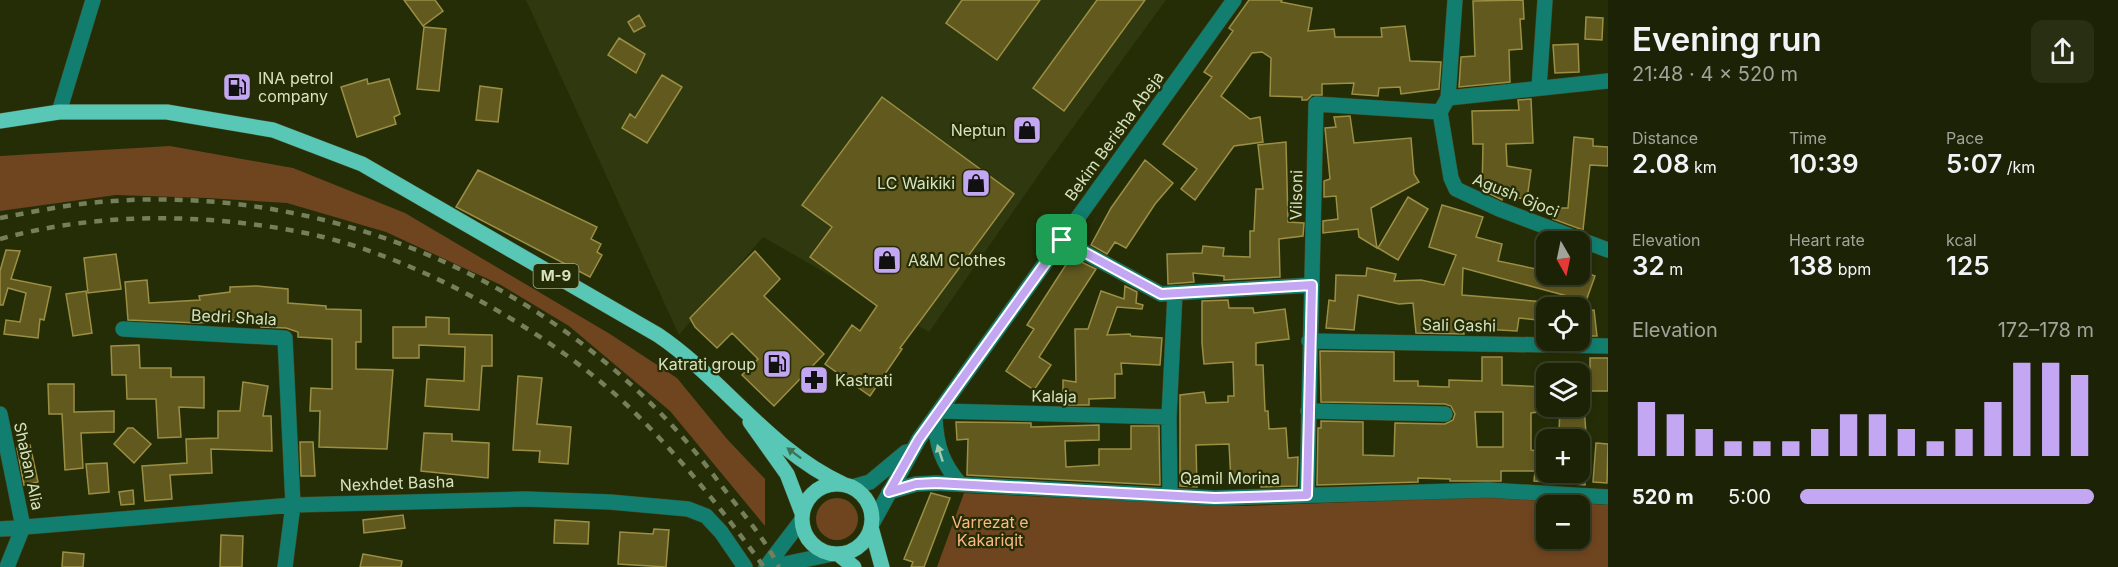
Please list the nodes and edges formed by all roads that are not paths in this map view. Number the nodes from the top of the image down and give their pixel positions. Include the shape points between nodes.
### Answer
1 (93, 0) edge
2 (1234, 0) edge
3 (1455, 0) edge
4 (1545, 0) edge
5 (1608, 81) edge
6 (1539, 88) junction
7 (1448, 98) junction
8 (59, 111) junction
9 (1440, 112) junction
10 (0, 120) edge
11 (1062, 240) junction
12 (1608, 250) edge
13 (1312, 285) junction
14 (1175, 293) junction
15 (123, 329) dead end
16 (1309, 341) junction
17 (1608, 346) edge
18 (737, 405) junction
19 (1308, 411) junction
20 (0, 414) edge
21 (937, 414) junction
22 (1445, 414) dead end
23 (1169, 417) junction
24 (919, 439) junction
25 (960, 484) junction
26 (847, 485) junction
27 (889, 492) junction
28 (1307, 495) junction
29 (1170, 496) junction
30 (1608, 497) edge
31 (293, 505) junction
32 (802, 517) junction
33 (872, 525) junction
34 (23, 526) junction
35 (0, 529) edge
36 (835, 554) junction
37 (7, 567) edge
38 (285, 567) edge
39 (745, 567) edge
40 (768, 567) edge
41 (854, 567) edge
42 (882, 567) edge

1 - 8 street
2 - 11 street, Bekim Berisha Abeja
3 - 7 street
4 - 6 street
5 - 6 street
6 - 7 street
7 - 9 street
8 - 10 main road, M-9
8 - 18 main road, M-9 via 167,112 214,118 273,130 362,164 658,335
9 - 12 street, Agush Gjoci via 1456,189
9 - 13 street, Vilsoni via 1316,104
11 - 14 street via 1161,294
11 - 21 street, Bekim Berisha Abeja
13 - 14 street
13 - 16 street, Vilsoni
14 - 23 street
15 - 31 street, Bedri Shala via 285,338
16 - 17 street, Sali Gashi
16 - 19 street, Vilsoni
26 -> 18 main road, M-9 via 787,448
18 - 32 main road, M-9 via 779,460
19 - 22 street
19 - 28 street, Vilsoni
20 - 34 street, Shaban Alia
21 - 23 street, Kalaja
21 - 24 street, Bekim Berisha Abeja
25 -> 21 street via 939,453
23 - 29 street
24 - 26 street, Bekim Berisha Abeja via 870,482
24 - 27 street, Bekim Berisha Abeja
25 - 27 street, Qamil Morina via 916,484
25 - 29 street, Qamil Morina
26 - 32 main road via 816,490 804,504
26 - 33 main road, M-9 via 866,498
27 - 33 street, Bekim Berisha Abeja
28 - 29 street, Qamil Morina
28 - 30 street, Qamil Morina via 1488,490
31 - 34 street, Nexhdet Basha
31 - 38 street
31 - 39 street, Nexhdet Basha via 525,499 688,509 706,516
32 - 36 main road, M-9 via 808,540
32 - 40 street
33 - 36 main road via 859,547
33 - 42 main road, M-9
34 - 35 street, Nexhdet Basha
34 - 37 street
36 - 40 street
36 - 41 main road, M-9

